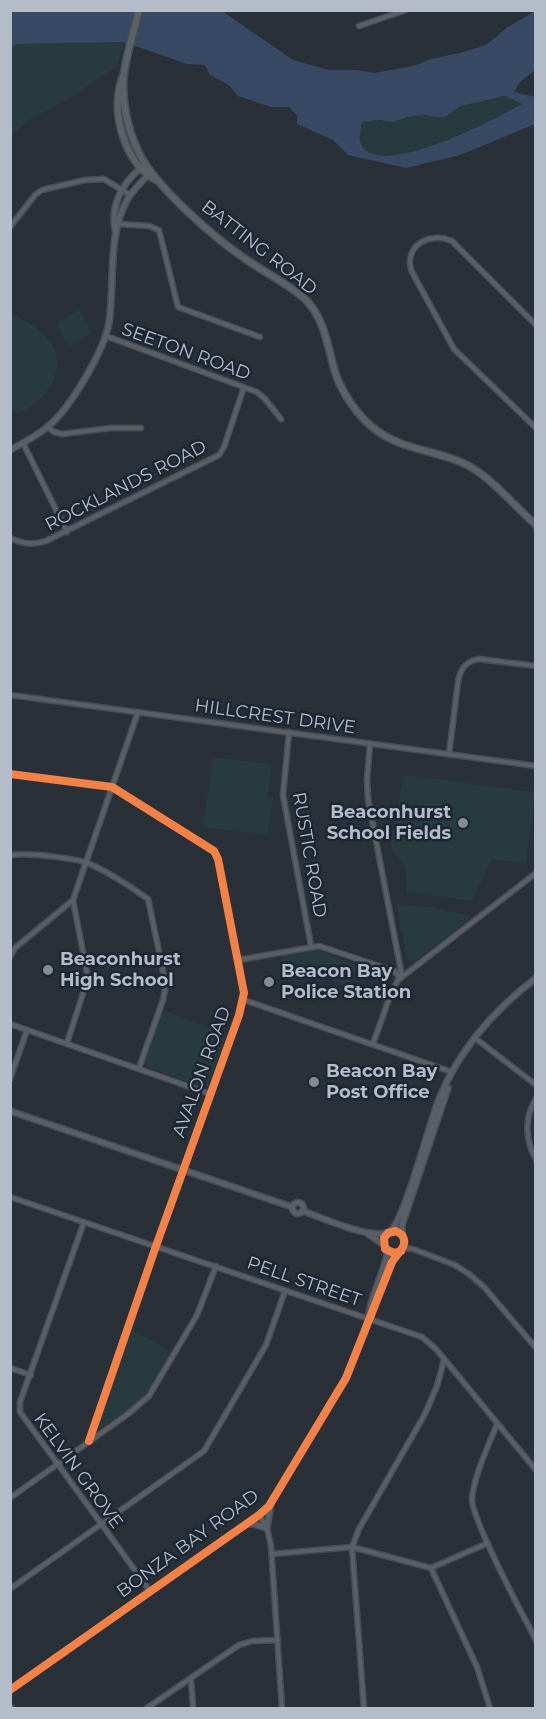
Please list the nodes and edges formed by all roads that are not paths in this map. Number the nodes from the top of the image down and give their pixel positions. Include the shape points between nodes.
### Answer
1 (139, 10) edge
2 (406, 10) edge
3 (359, 26) dead end
4 (143, 166) junction
5 (149, 174) junction
6 (121, 189) junction
7 (130, 195) junction
8 (119, 224) junction
9 (10, 227) edge
10 (116, 234) junction
11 (536, 325) edge
12 (106, 336) junction
13 (260, 337) dead end
14 (244, 387) junction
15 (281, 419) dead end
16 (48, 428) junction
17 (141, 428) dead end
18 (536, 428) edge
19 (23, 443) junction
20 (10, 450) edge
21 (536, 525) edge
22 (67, 532) junction
23 (10, 538) edge
24 (536, 666) edge
25 (10, 695) edge
26 (138, 712) junction
27 (289, 732) junction
28 (370, 743) junction
29 (448, 754) junction
30 (536, 766) edge
31 (10, 774) edge
32 (112, 787) junction
33 (10, 856) edge
34 (86, 862) junction
35 (536, 873) edge
36 (73, 900) junction
37 (311, 946) junction
38 (10, 957) edge
39 (238, 960) junction
40 (401, 977) junction
41 (536, 978) edge
42 (244, 1000) junction
43 (10, 1024) edge
44 (27, 1030) junction
45 (475, 1038) junction
46 (67, 1043) junction
47 (373, 1044) junction
48 (139, 1068) junction
49 (452, 1072) junction
50 (10, 1079) edge
51 (536, 1085) edge
52 (210, 1094) junction
53 (536, 1099) edge
54 (10, 1111) edge
55 (536, 1159) edge
56 (183, 1170) junction
57 (10, 1197) edge
58 (84, 1222) junction
59 (366, 1232) junction
60 (388, 1233) junction
61 (403, 1236) junction
62 (156, 1246) junction
63 (386, 1248) junction
64 (413, 1249) junction
65 (402, 1250) junction
66 (216, 1266) junction
67 (285, 1291) junction
68 (368, 1318) junction
69 (536, 1348) edge
70 (444, 1360) junction
71 (10, 1368) edge
72 (31, 1375) junction
73 (498, 1424) junction
74 (89, 1441) junction
75 (57, 1465) junction
76 (536, 1470) edge
77 (10, 1498) edge
78 (272, 1501) junction
79 (259, 1515) junction
80 (100, 1525) junction
81 (244, 1525) junction
82 (267, 1528) junction
83 (488, 1543) junction
84 (352, 1547) junction
85 (272, 1554) junction
86 (431, 1568) junction
87 (10, 1589) edge
88 (150, 1591) junction
89 (278, 1640) junction
90 (536, 1640) edge
91 (191, 1678) junction
92 (10, 1690) edge
93 (147, 1708) edge
94 (193, 1708) edge
95 (282, 1708) edge
96 (364, 1708) edge
97 (490, 1708) edge

1 - 4 main road, BATTING ROAD via 124,73 127,116
2 - 3 street
4 - 5 main road, BATTING ROAD
4 - 6 street
5 - 7 street
5 - 21 main road, BATTING ROAD via 242,257 308,302 324,329 339,382 372,427 404,445 469,466
6 - 7 street
6 - 9 street via 104,179 42,190
6 - 10 street via 113,215
7 - 8 street
8 - 10 street
8 - 13 street via 159,230 179,308
10 - 12 street
11 - 18 street via 452,241 433,237 420,243 411,254 412,272 451,345
12 - 14 street, SEETON ROAD
12 - 16 street via 80,385
14 - 15 street, SEETON ROAD via 259,394
14 - 22 street, ROCKLANDS ROAD via 219,455
16 - 17 street via 62,434
16 - 19 street
19 - 20 street
19 - 22 street
22 - 23 street, ROCKLANDS ROAD via 36,544
24 - 29 street via 479,659 463,667
25 - 26 street, HILLCREST DRIVE
26 - 27 street, HILLCREST DRIVE
26 - 32 street
27 - 28 street, HILLCREST DRIVE
27 - 37 street, RUSTIC ROAD via 283,795
28 - 29 street, HILLCREST DRIVE
28 - 40 street via 368,799
29 - 30 street, HILLCREST DRIVE
31 - 32 street, AVALON ROAD
32 - 34 street
32 - 39 street, AVALON ROAD via 215,852
33 - 34 street via 29,854
34 - 36 street
34 - 48 street via 147,897 150,903 166,985
35 - 40 street
36 - 38 street
36 - 46 street via 88,978
37 - 39 street
37 - 40 street via 394,971
39 - 42 street, AVALON ROAD
40 - 47 street
41 - 45 street via 505,1004
42 - 47 street
42 - 52 street, AVALON ROAD
43 - 44 street
44 - 46 street
44 - 50 street
45 - 49 street
45 - 51 street
46 - 48 street
47 - 49 street
48 - 52 street
49 - 60 street via 396,1224
49 - 61 street via 402,1225
52 - 56 street, AVALON ROAD
53 - 55 street via 528,1113 527,1129
54 - 56 street
56 - 59 street via 292,1207 296,1214 303,1211
56 - 62 street, AVALON ROAD
57 - 58 street, PELL STREET
58 - 62 street, PELL STREET
58 - 72 street, KELVIN GROVE
59 - 60 street
59 - 63 street
60 - 61 street via 396,1231
60 - 63 street via 384,1239
61 - 64 street
61 - 65 street
62 - 66 street, PELL STREET
62 - 74 street, AVALON ROAD
63 - 65 street via 394,1253
63 - 68 street, BONZA BAY ROAD via 386,1262
64 - 65 street
64 - 69 street via 470,1274
65 - 68 street, BONZA BAY ROAD via 392,1262
66 - 67 street, PELL STREET
66 - 74 street via 197,1315 149,1396
67 - 68 street, PELL STREET
67 - 80 street via 266,1345 204,1451
68 - 70 street, PELL STREET via 422,1337
68 - 78 street, BONZA BAY ROAD via 346,1378
70 - 73 street, PELL STREET
70 - 84 street via 425,1414
71 - 72 street
72 - 75 street, KELVIN GROVE via 20,1412
73 - 76 street, PELL STREET
73 - 83 street via 472,1498
74 - 75 street
75 - 77 street
75 - 80 street, KELVIN GROVE
78 - 79 street, BONZA BAY ROAD
78 - 82 street
79 - 81 street, BONZA BAY ROAD
79 - 82 street
80 - 87 street
80 - 88 street, KELVIN GROVE
81 - 82 street
81 - 88 street, BONZA BAY ROAD
82 - 85 street
83 - 86 street
83 - 90 street
84 - 85 street
84 - 86 street
84 - 96 street
85 - 89 street
86 - 97 street via 477,1667
88 - 92 street, BONZA BAY ROAD
89 - 91 street via 244,1642
89 - 95 street
91 - 93 street
91 - 94 street

